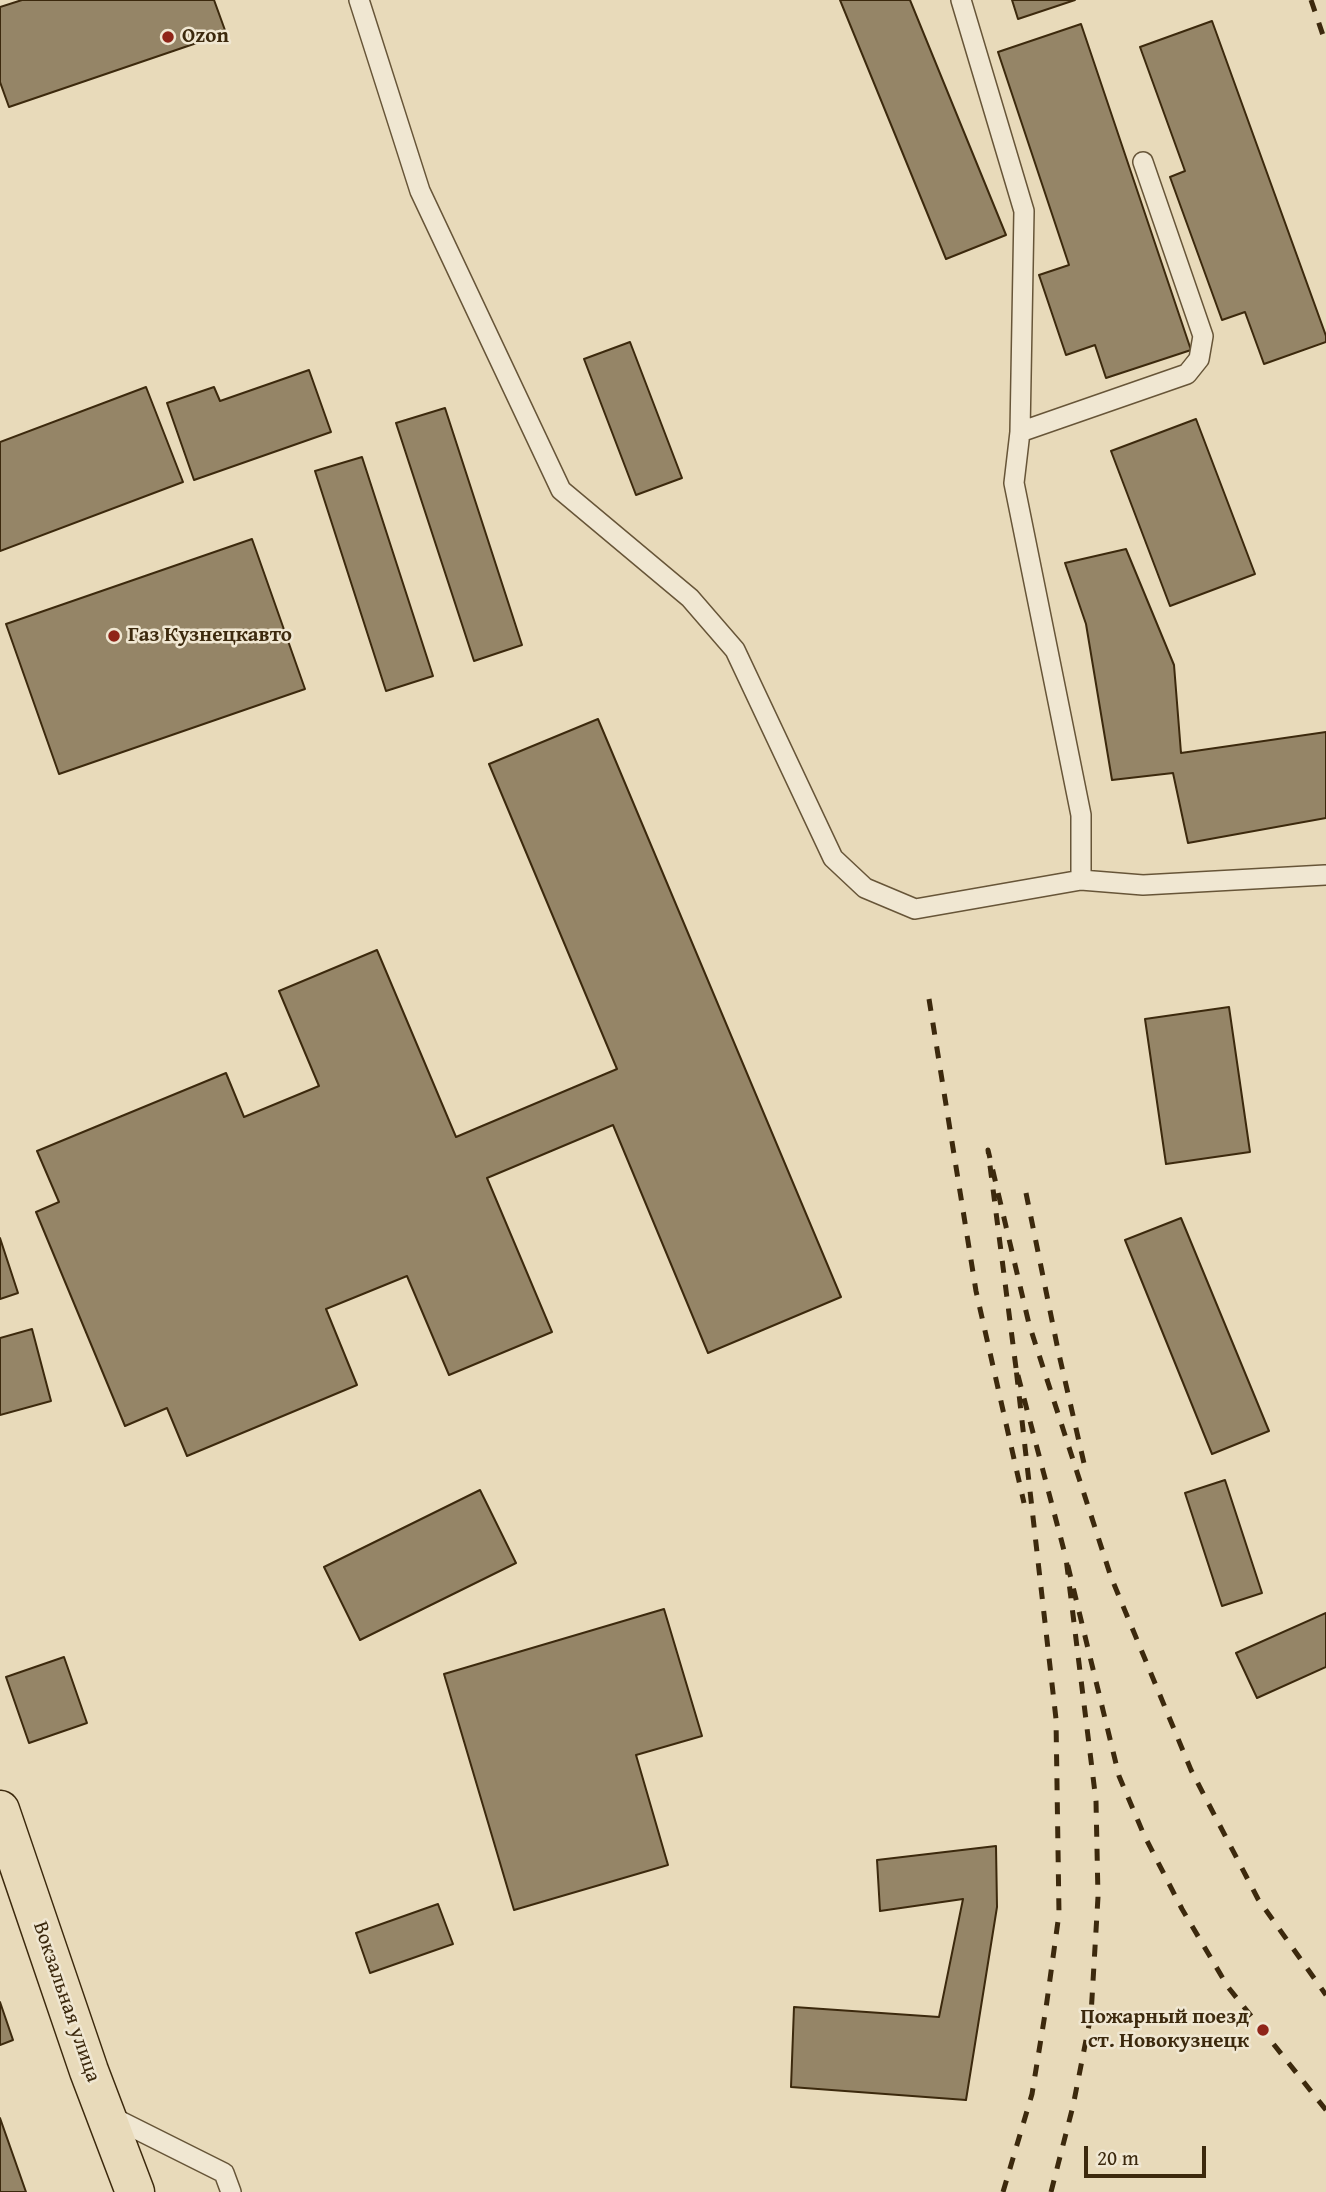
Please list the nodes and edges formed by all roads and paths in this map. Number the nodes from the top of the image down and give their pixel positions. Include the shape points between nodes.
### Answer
1 (359, 0) edge
2 (961, 0) edge
3 (1143, 162) dead end
4 (1020, 432) junction
5 (1325, 875) edge
6 (1081, 880) junction
7 (0, 1810) edge
8 (107, 2115) junction
9 (135, 2192) edge
10 (231, 2192) edge

1 - 6 lane via 420,191 561,491 690,597 735,650 834,858 865,888 915,909
2 - 4 lane via 1024,211
3 - 4 lane via 1203,336 1199,359 1187,374
4 - 6 lane via 1014,483 1080,815
5 - 6 lane via 1143,884
7 - 8 main road, Вокзальная улица
8 - 9 main road, Вокзальная улица
8 - 10 lane via 224,2174

